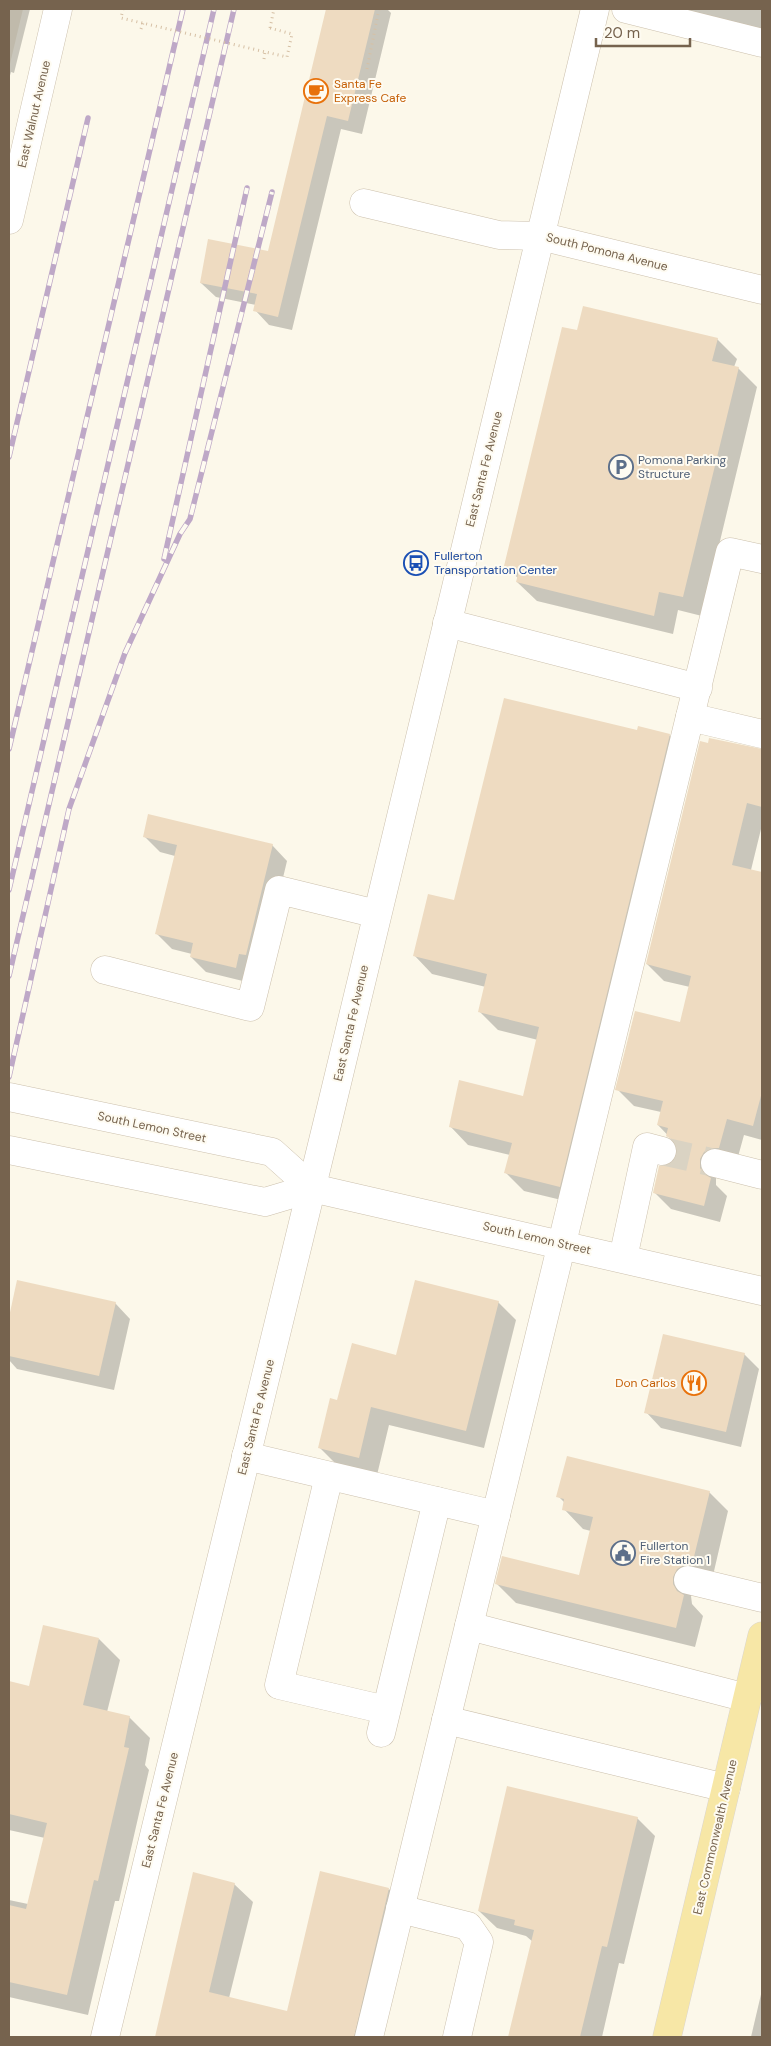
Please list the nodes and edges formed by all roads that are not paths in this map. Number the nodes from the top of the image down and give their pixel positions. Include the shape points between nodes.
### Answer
1 (58, 9) edge
2 (595, 9) edge
3 (626, 9) edge
4 (762, 43) edge
5 (364, 203) dead end
6 (9, 220) edge
7 (540, 236) junction
8 (762, 290) edge
9 (762, 559) edge
10 (447, 623) junction
11 (698, 688) junction
12 (690, 717) junction
13 (762, 734) edge
14 (377, 914) junction
15 (105, 970) dead end
16 (9, 1097) edge
17 (9, 1150) edge
18 (662, 1151) tunnel mouth
19 (715, 1163) tunnel mouth
20 (762, 1175) edge
21 (312, 1188) junction
22 (563, 1244) junction
23 (623, 1258) junction
24 (762, 1291) edge
25 (246, 1456) junction
26 (328, 1476) junction
27 (437, 1501) junction
28 (496, 1516) junction
29 (688, 1580) dead end
30 (762, 1598) edge
31 (469, 1626) junction
32 (762, 1636) edge
33 (747, 1698) junction
34 (446, 1720) junction
35 (726, 1788) junction
36 (400, 1909) junction
37 (105, 2037) edge
38 (369, 2037) edge
39 (456, 2037) edge
40 (667, 2037) edge

1 - 6 street, East Walnut Avenue
2 - 7 street, East Santa Fe Avenue
3 - 4 street
5 - 7 street, South Pomona Avenue via 499,235
7 - 8 street, South Pomona Avenue
7 - 10 street, East Santa Fe Avenue
9 - 11 street via 730,552
10 - 11 street
10 - 14 street, East Santa Fe Avenue
11 - 12 street
12 - 13 street
12 - 22 street
14 - 15 street via 279,890 250,1007
14 - 21 street, East Santa Fe Avenue
16 - 21 street, South Lemon Street via 272,1152
17 - 21 street, South Lemon Street via 265,1202
18 - 23 street via 647,1147
19 - 20 street
21 - 22 street, South Lemon Street
21 - 25 street, East Santa Fe Avenue
22 - 23 street, South Lemon Street
22 - 28 street
23 - 24 street, South Lemon Street
25 - 26 street
25 - 37 street, East Santa Fe Avenue
26 - 27 street
26 - 27 street via 279,1685 383,1722
27 - 28 street
28 - 31 street
29 - 30 street
31 - 33 street
31 - 34 street
32 - 33 main road, East Commonwealth Avenue
33 - 35 main road, East Commonwealth Avenue
34 - 35 street
34 - 36 street
35 - 40 main road, East Commonwealth Avenue
36 - 38 street
36 - 39 street via 468,1926 479,1942

